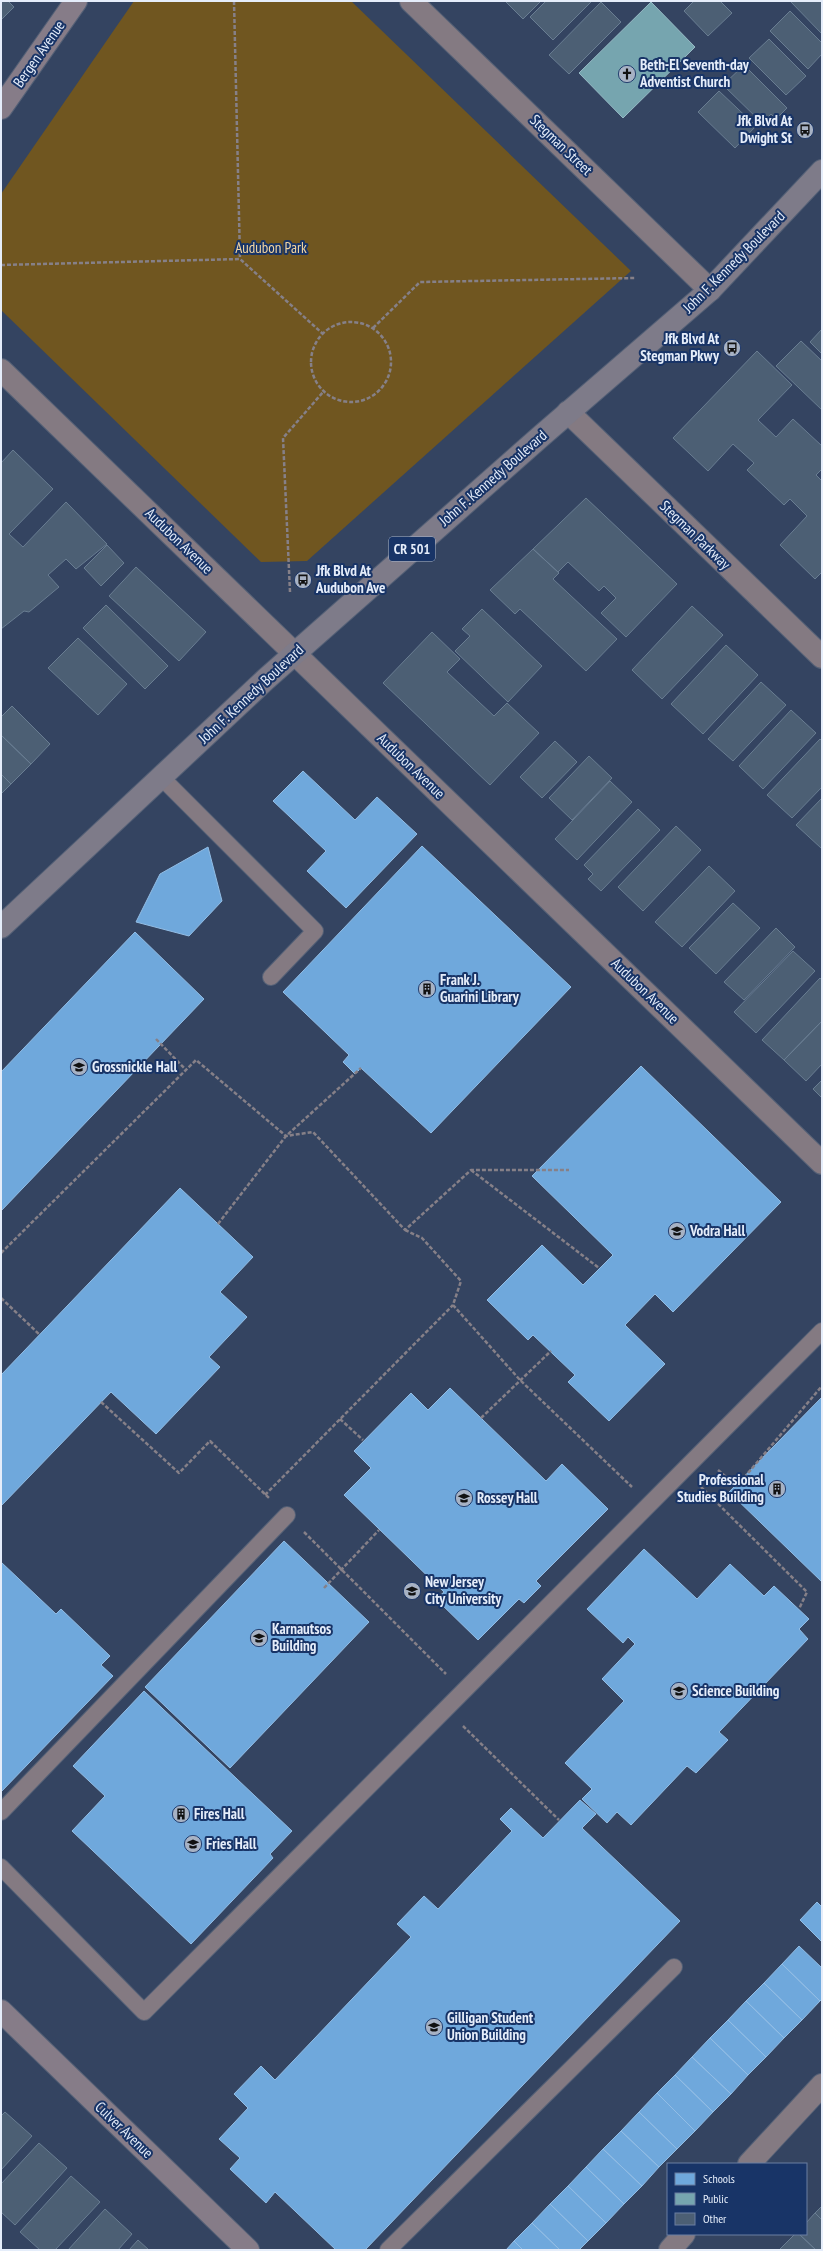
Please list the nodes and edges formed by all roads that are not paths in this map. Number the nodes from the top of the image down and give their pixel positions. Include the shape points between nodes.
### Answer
1 (76, 1) edge
2 (411, 1) edge
3 (1, 108) edge
4 (822, 172) edge
5 (710, 290) junction
6 (1, 370) edge
7 (568, 412) junction
8 (294, 654) junction
9 (822, 657) edge
10 (161, 777) junction
11 (1, 927) edge
12 (271, 977) dead end
13 (822, 1162) edge
14 (822, 1331) edge
15 (287, 1515) road end
16 (1, 1812) edge
17 (1, 1867) edge
18 (1, 1883) edge
19 (18, 1885) junction
20 (674, 1967) dead end
21 (1, 2011) edge
22 (822, 2085) edge
23 (750, 2163) edge
24 (683, 2235) edge
25 (248, 2250) edge
26 (388, 2250) edge
27 (670, 2250) edge

1 - 3 street, Bergen Avenue
2 - 5 street, Stegman Street
4 - 5 main road, John F. Kennedy Boulevard / CR 501
5 - 7 main road, John F. Kennedy Boulevard / CR 501
6 - 8 street, Audubon Avenue
7 - 8 main road, John F. Kennedy Boulevard / CR 501
7 - 9 street, Stegman Parkway
8 - 10 main road, John F. Kennedy Boulevard / CR 501
8 - 13 street, Audubon Avenue
10 - 11 main road, John F. Kennedy Boulevard / CR 501
10 - 12 lane via 315,931
14 - 19 lane via 144,2012
15 - 16 lane
17 - 19 lane
18 - 19 lane
20 - 26 lane
21 - 25 street, Culver Avenue
22 - 23 street
24 - 27 street

